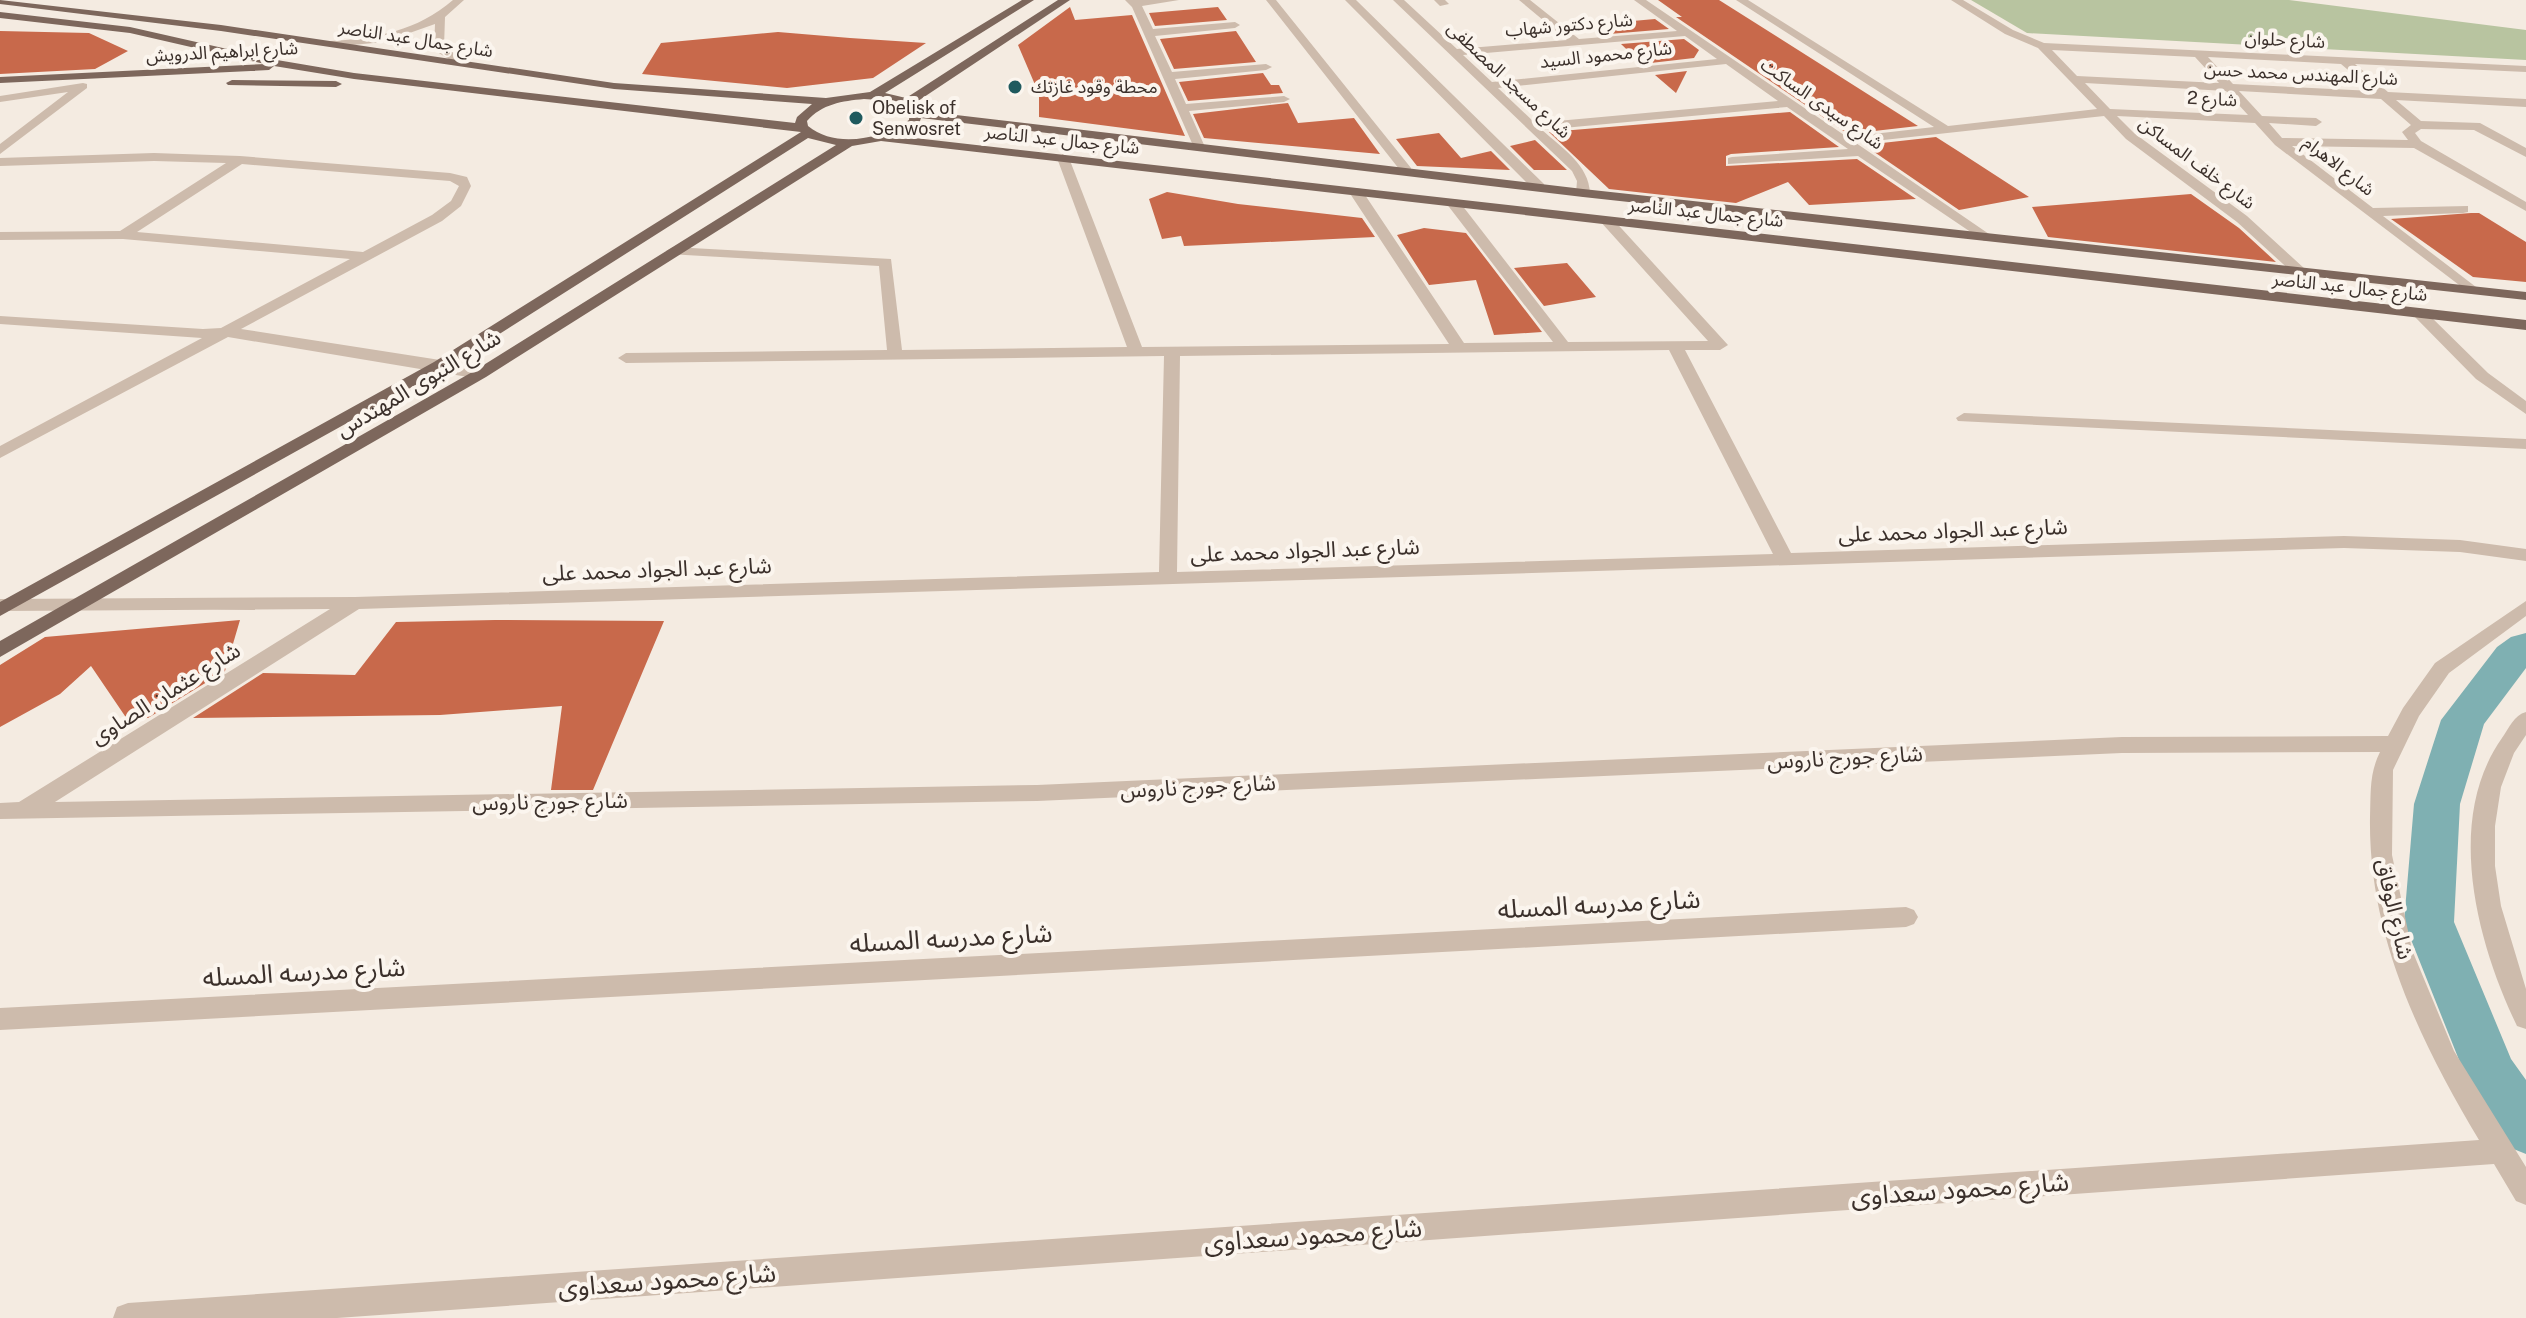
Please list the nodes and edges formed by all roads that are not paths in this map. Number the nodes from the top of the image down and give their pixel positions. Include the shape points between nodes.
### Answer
1 (459, 0) edge
2 (1029, 0) edge
3 (1065, 0) edge
4 (1174, 0) edge
5 (1271, 0) edge
6 (1350, 0) edge
7 (1398, 0) edge
8 (1524, 0) edge
9 (1639, 0) edge
10 (1741, 0) edge
11 (1956, 0) edge
12 (0, 1) edge
13 (1132, 2) edge
14 (0, 15) edge
15 (441, 19) junction
16 (1235, 25) dead end
17 (1149, 33) junction
18 (1687, 33) junction
19 (1576, 42) junction
20 (331, 44) junction
21 (2042, 46) junction
22 (1454, 53) junction
23 (2199, 54) junction
24 (2344, 60) junction
25 (1727, 61) junction
26 (464, 64) junction
27 (291, 65) junction
28 (1266, 67) dead end
29 (2487, 67) junction
30 (2526, 69) edge
31 (1168, 76) junction
32 (541, 77) junction
33 (2074, 79) junction
34 (0, 80) edge
35 (83, 86) junction
36 (614, 86) junction
37 (1489, 86) junction
38 (466, 89) junction
39 (2230, 89) junction
40 (2516, 89) edge
41 (0, 90) edge
42 (873, 95) junction
43 (2384, 96) junction
44 (0, 99) edge
45 (1284, 99) dead end
46 (827, 102) junction
47 (908, 102) junction
48 (591, 103) junction
49 (1790, 103) junction
50 (2526, 103) edge
51 (1182, 108) junction
52 (2107, 112) junction
53 (918, 114) junction
54 (2257, 119) junction
55 (2316, 122) dead end
56 (2418, 125) junction
57 (1532, 127) junction
58 (1945, 129) junction
59 (805, 130) junction
60 (882, 138) junction
61 (1844, 141) junction
62 (850, 142) junction
63 (2279, 142) junction
64 (2417, 144) junction
65 (1199, 147) junction
66 (0, 150) edge
67 (1860, 152) junction
68 (2526, 153) edge
69 (1063, 158) junction
70 (240, 160) junction
71 (1732, 161) dead end
72 (0, 162) edge
73 (1407, 171) junction
74 (1539, 187) junction
75 (1356, 192) junction
76 (1583, 193) junction
77 (1453, 203) junction
78 (2526, 207) edge
79 (2463, 209) dead end
80 (2369, 212) junction
81 (1606, 220) junction
82 (123, 235) junction
83 (0, 236) edge
84 (1984, 237) junction
85 (673, 251) junction
86 (363, 256) junction
87 (2300, 272) junction
88 (2471, 290) junction
89 (2526, 296) edge
90 (2418, 312) junction
91 (0, 320) edge
92 (2526, 325) edge
93 (228, 332) junction
94 (1675, 346) junction
95 (1565, 348) junction
96 (1460, 349) junction
97 (1136, 352) junction
98 (1172, 352) junction
99 (895, 356) junction
100 (626, 358) dead end
101 (440, 365) junction
102 (480, 374) junction
103 (2526, 409) edge
104 (1964, 418) dead end
105 (2526, 444) edge
106 (2, 451) edge
107 (2526, 555) edge
108 (1785, 559) junction
109 (1168, 578) junction
110 (85, 602) junction
111 (355, 603) junction
112 (3, 607) edge
113 (2526, 607) edge
114 (0, 650) edge
115 (2526, 719) edge
116 (2395, 744) junction
117 (11, 811) edge
118 (0, 824) edge
119 (1906, 917) dead end
120 (2526, 1018) edge
121 (0, 1019) edge
122 (2498, 1151) junction
123 (2526, 1192) edge
124 (128, 1318) edge

1 - 15 street
2 - 42 main road
3 - 47 main road
4 - 13 street
5 - 73 street
6 - 74 street
7 - 22 street, شارع مسجد المصطفى
8 - 19 street
9 - 18 street, شارع سيدى الساكت
10 - 58 street
11 - 21 street
12 - 20 main road, شارع جمال عبد الناصر
13 - 17 street
14 - 27 main road, شارع جمال عبد الناصر via 130,30
15 - 20 street via 385,38
15 - 26 street via 438,48
16 - 17 street
17 - 31 street
18 - 19 street, شارع دكتور شهاب
18 - 25 street, شارع سيدى الساكت
19 - 22 street, شارع دكتور شهاب
20 - 26 main road, شارع جمال عبد الناصر
21 - 23 street, شارع حلوان
21 - 33 street, شارع خلف المساكن
22 - 37 street, شارع مسجد المصطفى
23 - 24 street, شارع حلوان
23 - 39 street, شارع الاهرام
24 - 29 street, شارع حلوان
24 - 43 street
25 - 37 street, شارع محمود السيد
25 - 49 street, شارع سيدى الساكت
26 - 32 main road, شارع جمال عبد الناصر
27 - 32 main road, شارع ابراهيم الدرويش via 364,64
27 - 34 main road, شارع ابراهيم الدرويش
27 - 38 main road, شارع جمال عبد الناصر
28 - 31 street
29 - 30 street, شارع حلوان
29 - 40 street
31 - 51 street
32 - 36 main road, شارع جمال عبد الناصر
33 - 39 street, شارع المهندس محمد حسن
33 - 52 street, شارع خلف المساكن
35 - 38 main road, شارع ابراهيم الدرويش via 295,82
35 - 41 main road, شارع ابراهيم الدرويش
35 - 44 street, شارع ابراهيم الدرويش
35 - 66 street
36 - 46 main road, شارع جمال عبد الناصر
36 - 48 main road via 612,95
37 - 57 street, شارع مسجد المصطفى
38 - 48 main road, شارع جمال عبد الناصر
39 - 43 street, شارع المهندس محمد حسن
39 - 54 street, شارع الاهرام
42 - 46 main road, شارع جمال عبد الناصر
42 - 47 main road
43 - 50 street, شارع المهندس محمد حسن
43 - 56 street
45 - 51 street
46 - 59 main road, شارع النبوى المهندس via 806,114
47 - 53 main road
48 - 59 main road, شارع جمال عبد الناصر
49 - 57 street
49 - 61 street, شارع سيدى الساكت
51 - 65 street
52 - 54 street, شارع 2
52 - 58 street, شارع 2
52 - 87 street, شارع خلف المساكن via 2150,153 2264,237
53 - 60 main road via 908,128
53 - 65 main road, شارع جمال عبد الناصر
54 - 55 street, شارع 2
54 - 63 street, شارع الاهرام
56 - 64 street via 2408,132
56 - 68 street via 2476,126
57 - 76 street, شارع مسجد المصطفى via 1577,169
58 - 61 street, شارع 2
59 - 62 main road, شارع جمال عبد الناصر
59 - 101 main road, شارع النبوى المهندس
60 - 62 main road
60 - 69 main road, شارع جمال عبد الناصر
61 - 67 street, شارع سيدى الساكت
62 - 85 main road, شارع النبوى المهندس
63 - 64 street
63 - 80 street, شارع الاهرام
64 - 78 street
65 - 73 main road, شارع جمال عبد الناصر
67 - 71 street
67 - 84 street, شارع سيدى الساكت
69 - 75 main road, شارع جمال عبد الناصر
69 - 97 street
70 - 72 street
70 - 82 street
70 - 86 street via 462,180 463,194 449,210
73 - 74 main road, شارع جمال عبد الناصر
74 - 76 main road, شارع جمال عبد الناصر
75 - 77 main road, شارع جمال عبد الناصر
75 - 96 street
76 - 84 main road, شارع جمال عبد الناصر
77 - 81 main road, شارع جمال عبد الناصر
77 - 95 street
79 - 80 street
80 - 88 street, شارع الاهرام
81 - 90 main road, شارع جمال عبد الناصر
81 - 94 street via 1720,345
82 - 83 street
82 - 86 street
84 - 87 main road, شارع جمال عبد الناصر
85 - 99 street via 886,262
85 - 102 main road, شارع النبوى المهندس
86 - 93 street
87 - 88 main road, شارع جمال عبد الناصر
88 - 89 main road, شارع جمال عبد الناصر
90 - 92 main road, شارع جمال عبد الناصر
90 - 103 street via 2482,376
91 - 93 street
93 - 101 street
93 - 106 street
94 - 95 street
94 - 108 street
95 - 96 street
96 - 98 street
97 - 98 street
97 - 99 street
98 - 109 street
99 - 100 street
101 - 102 street
101 - 112 main road, شارع النبوى المهندس
102 - 110 main road, شارع النبوى المهندس
104 - 105 street
107 - 108 street, شارع عبد الجواد محمد على via 2460,546 2344,542
108 - 109 street, شارع عبد الجواد محمد على
109 - 111 street, شارع عبد الجواد محمد على
110 - 111 street, شارع عبد الجواد محمد على
110 - 112 street, شارع عبد الجواد محمد على
110 - 114 main road, شارع النبوى المهندس
111 - 117 street, شارع عثمان الصاوى
113 - 116 street, شارع الوفاق via 2442,668
115 - 120 street via 2514,732 2492,780 2482,838 2488,906 2511,987
116 - 117 street, شارع جورج ناروس via 2122,745 1037,793
116 - 122 street, شارع الوفاق via 2382,770 2381,855 2400,950 2444,1057
117 - 118 street, شارع عثمان الصاوى
119 - 121 street, شارع مدرسه المسله
122 - 123 street, شارع الوفاق
122 - 124 street, شارع محمود سعداوى

